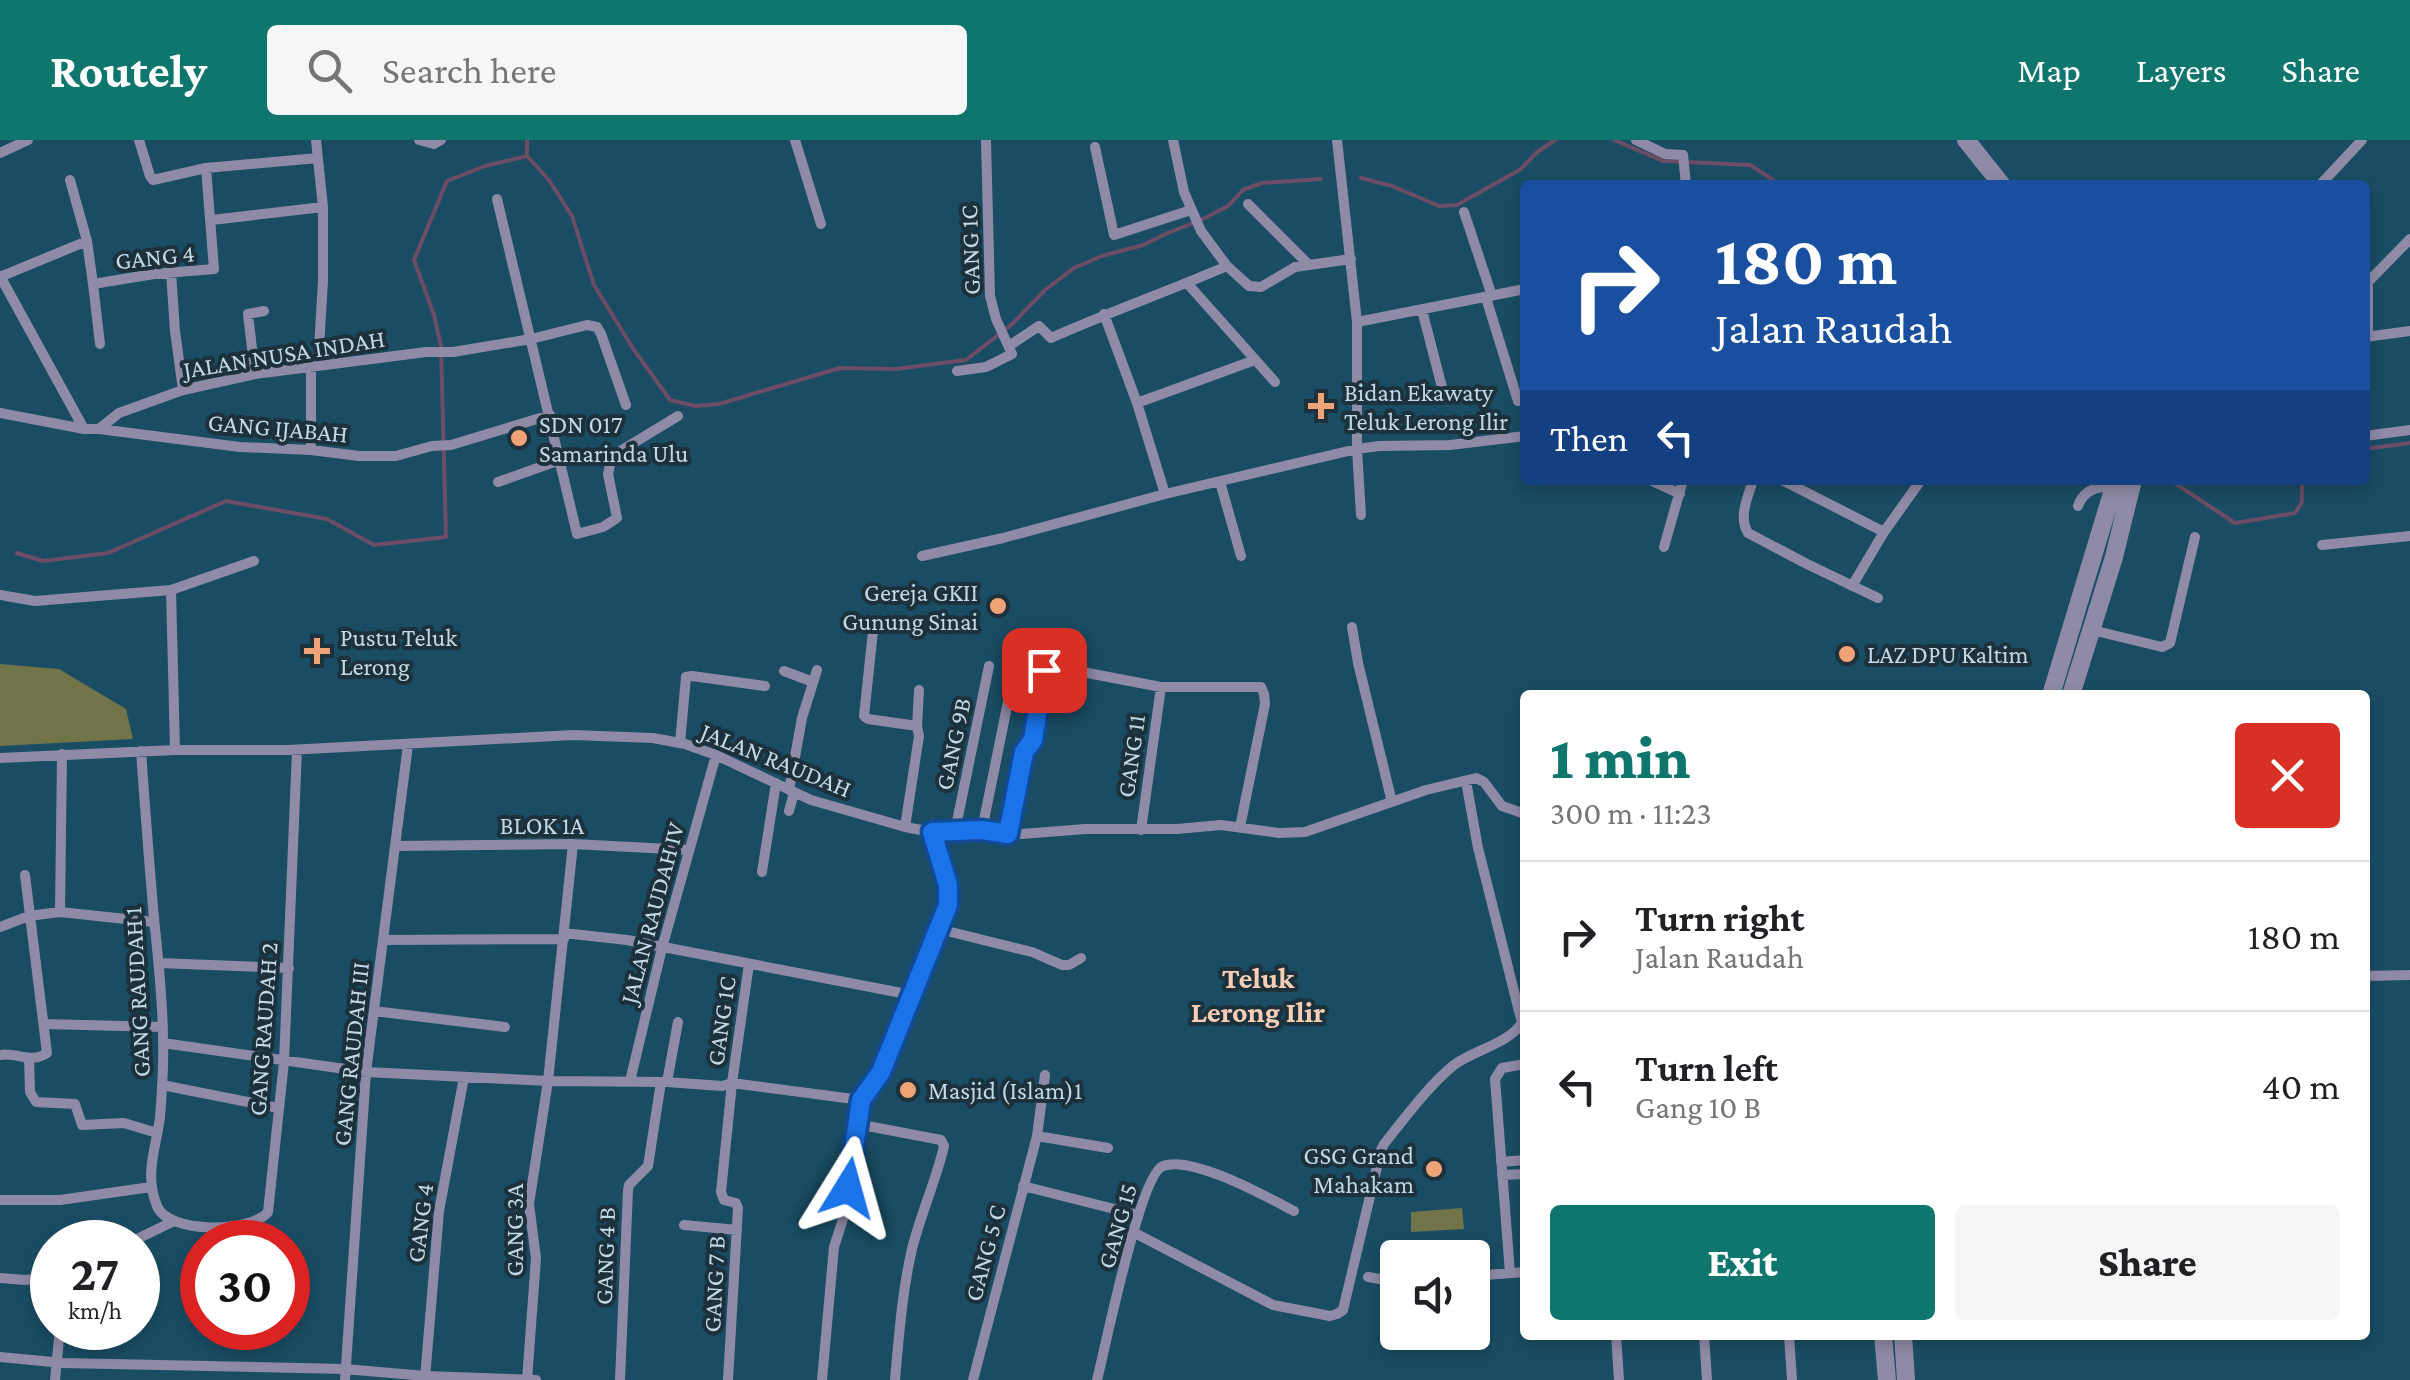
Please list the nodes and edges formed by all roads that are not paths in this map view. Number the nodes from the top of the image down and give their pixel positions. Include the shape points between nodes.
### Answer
1 (28, 140) edge
2 (139, 140) edge
3 (316, 140) edge
4 (419, 140) edge
5 (441, 140) edge
6 (795, 140) edge
7 (986, 140) edge
8 (1173, 140) edge
9 (1337, 140) edge
10 (1636, 140) edge
11 (2362, 140) edge
12 (1969, 144) edge
13 (1095, 147) dead end
14 (0, 153) edge
15 (318, 158) junction
16 (206, 168) junction
17 (70, 180) dead end
18 (1686, 180) edge
19 (1998, 180) edge
20 (2325, 180) edge
21 (497, 200) dead end
22 (1248, 204) dead end
23 (323, 207) junction
24 (1192, 212) junction
25 (1464, 212) dead end
26 (212, 219) junction
27 (821, 224) dead end
28 (2410, 240) edge
29 (87, 241) junction
30 (1350, 259) junction
31 (1308, 264) junction
32 (1227, 266) junction
33 (172, 272) junction
34 (0, 276) edge
35 (2370, 280) edge
36 (93, 284) junction
37 (1187, 284) junction
38 (1520, 290) edge
39 (1489, 297) junction
40 (1422, 310) junction
41 (264, 311) dead end
42 (1104, 314) junction
43 (1357, 322) junction
44 (2410, 331) edge
45 (2370, 336) edge
46 (531, 339) junction
47 (100, 344) dead end
48 (1010, 348) junction
49 (1255, 360) junction
50 (315, 365) junction
51 (957, 370) dead end
52 (255, 374) junction
53 (1275, 382) dead end
54 (182, 390) junction
55 (1444, 395) dead end
56 (1518, 401) dead end
57 (1137, 403) junction
58 (626, 405) dead end
59 (0, 413) edge
60 (550, 415) junction
61 (678, 416) dead end
62 (98, 429) junction
63 (84, 430) junction
64 (2410, 430) edge
65 (2370, 435) edge
66 (1520, 437) edge
67 (311, 450) junction
68 (1357, 450) junction
69 (560, 460) junction
70 (498, 482) dead end
71 (1220, 482) junction
72 (1661, 485) edge
73 (1682, 485) edge
74 (1752, 485) edge
75 (1792, 485) edge
76 (1917, 485) edge
77 (2116, 485) edge
78 (2123, 485) edge
79 (2124, 485) edge
80 (1165, 494) junction
81 (1680, 494) junction
82 (2078, 506) dead end
83 (1361, 515) dead end
84 (1884, 532) junction
85 (2410, 536) edge
86 (2195, 537) dead end
87 (2322, 545) dead end
88 (1664, 547) dead end
89 (922, 556) dead end
90 (1241, 556) dead end
91 (254, 561) dead end
92 (1852, 586) junction
93 (170, 590) junction
94 (0, 595) edge
95 (1878, 598) dead end
96 (1352, 626) dead end
97 (2092, 630) junction
98 (873, 632) dead end
99 (989, 666) dead end
100 (784, 670) dead end
101 (817, 670) dead end
102 (1014, 672) dead end
103 (813, 682) junction
104 (765, 686) dead end
105 (1161, 687) junction
106 (918, 690) dead end
107 (2054, 690) edge
108 (2073, 690) edge
109 (917, 726) junction
110 (680, 742) junction
111 (408, 744) junction
112 (141, 750) junction
113 (175, 750) junction
114 (297, 750) junction
115 (62, 754) junction
116 (716, 755) junction
117 (0, 758) edge
118 (1466, 781) junction
119 (776, 782) junction
120 (792, 791) junction
121 (1392, 802) junction
122 (789, 812) dead end
123 (1520, 812) edge
124 (905, 827) junction
125 (1240, 827) junction
126 (955, 830) junction
127 (982, 830) junction
128 (1141, 830) junction
129 (932, 832) junction
130 (1008, 834) junction
131 (573, 844) junction
132 (396, 846) junction
133 (689, 850) junction
134 (762, 872) dead end
135 (25, 875) dead end
136 (60, 912) junction
137 (29, 916) junction
138 (154, 922) junction
139 (0, 927) edge
140 (939, 930) junction
141 (564, 936) junction
142 (383, 940) junction
143 (662, 948) junction
144 (1081, 958) dead end
145 (159, 963) junction
146 (749, 964) junction
147 (288, 968) junction
148 (2410, 974) edge
149 (2370, 976) edge
150 (912, 994) junction
151 (374, 1011) junction
152 (1520, 1015) edge
153 (678, 1022) dead end
154 (44, 1024) junction
155 (1520, 1026) edge
156 (163, 1027) junction
157 (506, 1027) dead end
158 (164, 1043) junction
159 (0, 1056) edge
160 (29, 1058) junction
161 (284, 1062) junction
162 (1520, 1065) edge
163 (366, 1072) junction
164 (1045, 1074) dead end
165 (464, 1077) junction
166 (548, 1081) junction
167 (630, 1082) junction
168 (664, 1082) junction
169 (732, 1083) junction
170 (162, 1085) junction
171 (861, 1100) junction
172 (278, 1108) junction
173 (857, 1124) junction
174 (158, 1133) junction
175 (1038, 1136) junction
176 (1108, 1148) dead end
177 (1520, 1160) edge
178 (1501, 1162) junction
179 (1520, 1174) edge
180 (1502, 1175) junction
181 (1024, 1186) junction
182 (151, 1187) junction
183 (0, 1200) edge
184 (1294, 1211) dead end
185 (1138, 1214) junction
186 (174, 1221) junction
187 (684, 1225) dead end
188 (160, 1228) edge
189 (737, 1230) junction
190 (1133, 1232) junction
191 (1520, 1272) edge
192 (1510, 1273) junction
193 (1490, 1275) edge
194 (1368, 1277) dead end
195 (0, 1278) edge
196 (30, 1279) edge
197 (1380, 1279) edge
198 (1616, 1340) edge
199 (1704, 1340) edge
200 (1789, 1340) edge
201 (1883, 1340) edge
202 (1903, 1340) edge
203 (58, 1350) edge
204 (0, 1357) edge
205 (57, 1362) junction
206 (345, 1374) edge
207 (425, 1378) edge
208 (476, 1378) edge
209 (55, 1380) edge
210 (527, 1380) edge
211 (536, 1380) edge
212 (620, 1380) edge
213 (728, 1380) edge
214 (822, 1380) edge
215 (895, 1380) edge
216 (973, 1380) edge
217 (1097, 1380) edge
218 (1619, 1380) edge
219 (1707, 1380) edge
220 (1792, 1380) edge
221 (1887, 1380) edge
222 (1906, 1380) edge

1 - 14 street
2 - 16 street via 153,180
3 - 15 street
4 - 5 street
6 - 27 street
7 - 48 street, GANG 1C via 988,282
8 - 24 street
9 - 30 street
10 - 18 street via 1685,157
11 - 20 street
12 - 19 street
13 - 24 street via 1114,235
15 - 16 street
15 - 23 street
16 - 26 street
17 - 29 street, GANG 4
21 - 46 street
22 - 31 street
23 - 26 street
23 - 50 street
24 - 32 street
25 - 39 street
26 - 33 street, GANG 4 via 215,268
28 - 35 street
29 - 34 street, GANG 4
29 - 36 street, GANG 4
30 - 31 street
30 - 43 street
31 - 32 street via 1257,288
32 - 37 street
33 - 36 street, GANG 4
33 - 54 street
34 - 63 street
36 - 47 street
37 - 42 street
37 - 49 street
38 - 39 street
39 - 40 street
39 - 56 street
40 - 43 street
40 - 55 street
41 - 52 street via 248,314
42 - 48 street via 1050,338 1040,326
42 - 57 street
43 - 68 street
44 - 45 street
46 - 50 street, JALAN NUSA INDAH
46 - 58 street, JALAN NUSA INDAH via 597,327
46 - 60 street
48 - 51 street via 986,366
49 - 53 street
49 - 57 street
50 - 52 street, JALAN NUSA INDAH
50 - 67 street
52 - 54 street, JALAN NUSA INDAH
54 - 62 street, JALAN NUSA INDAH via 128,408
57 - 80 street
59 - 63 street, GANG IJABAH
60 - 67 street, GANG IJABAH via 396,456
60 - 69 street
61 - 69 street via 614,456 608,474 618,517 603,527 577,534
62 - 63 street, GANG IJABAH
62 - 67 street, GANG IJABAH
64 - 65 street
66 - 68 street
68 - 71 street
68 - 83 street
69 - 70 street
71 - 80 street
71 - 90 street
72 - 81 street
73 - 81 street
74 - 92 street via 1742,518 1748,533
75 - 84 street
76 - 84 street
77 - 82 street via 2086,492
78 - 107 street
79 - 97 street
80 - 89 street
81 - 88 street
84 - 92 street
85 - 87 street
86 - 97 street via 2170,642 2162,647
91 - 93 street
92 - 95 street
93 - 94 street via 35,601
93 - 113 street
96 - 121 street
97 - 108 street
98 - 109 street via 864,716
99 - 126 street, GANG 9B
100 - 103 street
101 - 103 street
102 - 127 street
103 - 120 street
104 - 110 street via 686,677
105 - 125 street via 1262,688 1265,704
105 - 128 street, GANG 11
105 - 130 street via 1046,669
106 - 109 street
109 - 124 street
110 - 111 street, JALAN RAUDAH via 573,735
110 - 116 street, JALAN RAUDAH
111 - 114 street, JALAN RAUDAH
111 - 132 street, GANG RAUDAH III
112 - 113 street, JALAN RAUDAH
112 - 115 street, JALAN RAUDAH
112 - 138 street, GANG RAUDAH 1
113 - 114 street, JALAN RAUDAH
114 - 147 street, GANG RAUDAH 2
115 - 117 street, JALAN RAUDAH
115 - 136 street
116 - 119 street, JALAN RAUDAH
116 - 133 street, JALAN RAUDAH IV
118 - 121 street, JALAN RAUDAH
118 - 123 street via 1481,779 1502,806
118 - 152 street
119 - 120 street, JALAN RAUDAH
119 - 134 street
120 - 122 street
120 - 124 street, JALAN RAUDAH
121 - 125 street, JALAN RAUDAH via 1305,832
124 - 129 street, JALAN RAUDAH
125 - 128 street, JALAN RAUDAH
126 - 127 street, JALAN RAUDAH
126 - 129 street, JALAN RAUDAH
127 - 130 street, JALAN RAUDAH
128 - 130 street, JALAN RAUDAH
129 - 140 street via 949,894
131 - 132 street, BLOK 1A
131 - 133 street, BLOK 1A
131 - 141 street, GANG 3A
132 - 142 street, GANG RAUDAH III
133 - 143 street, JALAN RAUDAH IV
135 - 137 street
136 - 137 street
136 - 138 street
137 - 139 street
137 - 154 street
138 - 145 street, GANG RAUDAH 1
140 - 144 street via 1062,965
140 - 150 street
141 - 142 street
141 - 143 street
141 - 166 street, GANG 3A
142 - 151 street, GANG RAUDAH III
143 - 146 street
143 - 167 street, JALAN RAUDAH IV
145 - 147 street
145 - 156 street, GANG RAUDAH 1
146 - 150 street
146 - 169 street, GANG 1C
147 - 161 street, GANG RAUDAH 2
148 - 149 street
150 - 171 street via 881,1072
151 - 157 street
151 - 163 street, GANG RAUDAH III
153 - 168 street, GANG 4 B
154 - 156 street
154 - 160 street via 47,1053
155 - 190 street via 1450,1068 1384,1144 1337,1314 1273,1305
156 - 158 street, GANG RAUDAH 1
158 - 161 street
158 - 170 street, GANG RAUDAH 1
159 - 160 street
160 - 174 street via 36,1102 75,1104 82,1125 124,1123
161 - 163 street
161 - 172 street, GANG RAUDAH 2
162 - 178 street via 1502,1068 1495,1079
163 - 165 street
163 - 206 street, GANG RAUDAH III
164 - 175 street, GANG 5 C
165 - 166 street
165 - 207 street, GANG 4 via 439,1212
166 - 167 street
166 - 210 street, GANG 3A via 529,1204 536,1258
167 - 168 street
168 - 169 street
168 - 212 street, GANG 4 B via 648,1166 628,1190
169 - 171 street
169 - 189 street, GANG 7 B via 721,1192 737,1204
170 - 172 street
170 - 174 street, GANG RAUDAH 1
171 - 173 street
172 - 186 street, GANG RAUDAH 2 via 266,1216 212,1229
173 - 214 street via 834,1247
173 - 215 street via 941,1140 944,1146 910,1257
174 - 182 street, GANG RAUDAH 1
175 - 176 street
175 - 181 street, GANG 5 C
177 - 178 street
178 - 180 street
179 - 180 street
180 - 192 street
181 - 185 street
181 - 216 street, GANG 5 C
182 - 183 street via 60,1200
182 - 186 street via 161,1214
184 - 185 street, GANG 15 via 1221,1176 1164,1165
185 - 190 street, GANG 15
186 - 188 street
187 - 189 street
189 - 213 street, GANG 7 B
190 - 217 street, GANG 15
191 - 192 street
192 - 193 street
194 - 197 street
195 - 196 street
198 - 218 street
199 - 219 street
200 - 220 street
201 - 221 street
202 - 222 street
203 - 205 street
204 - 205 street
205 - 206 street
205 - 209 street
206 - 207 street
207 - 208 street
208 - 210 street
210 - 211 street

